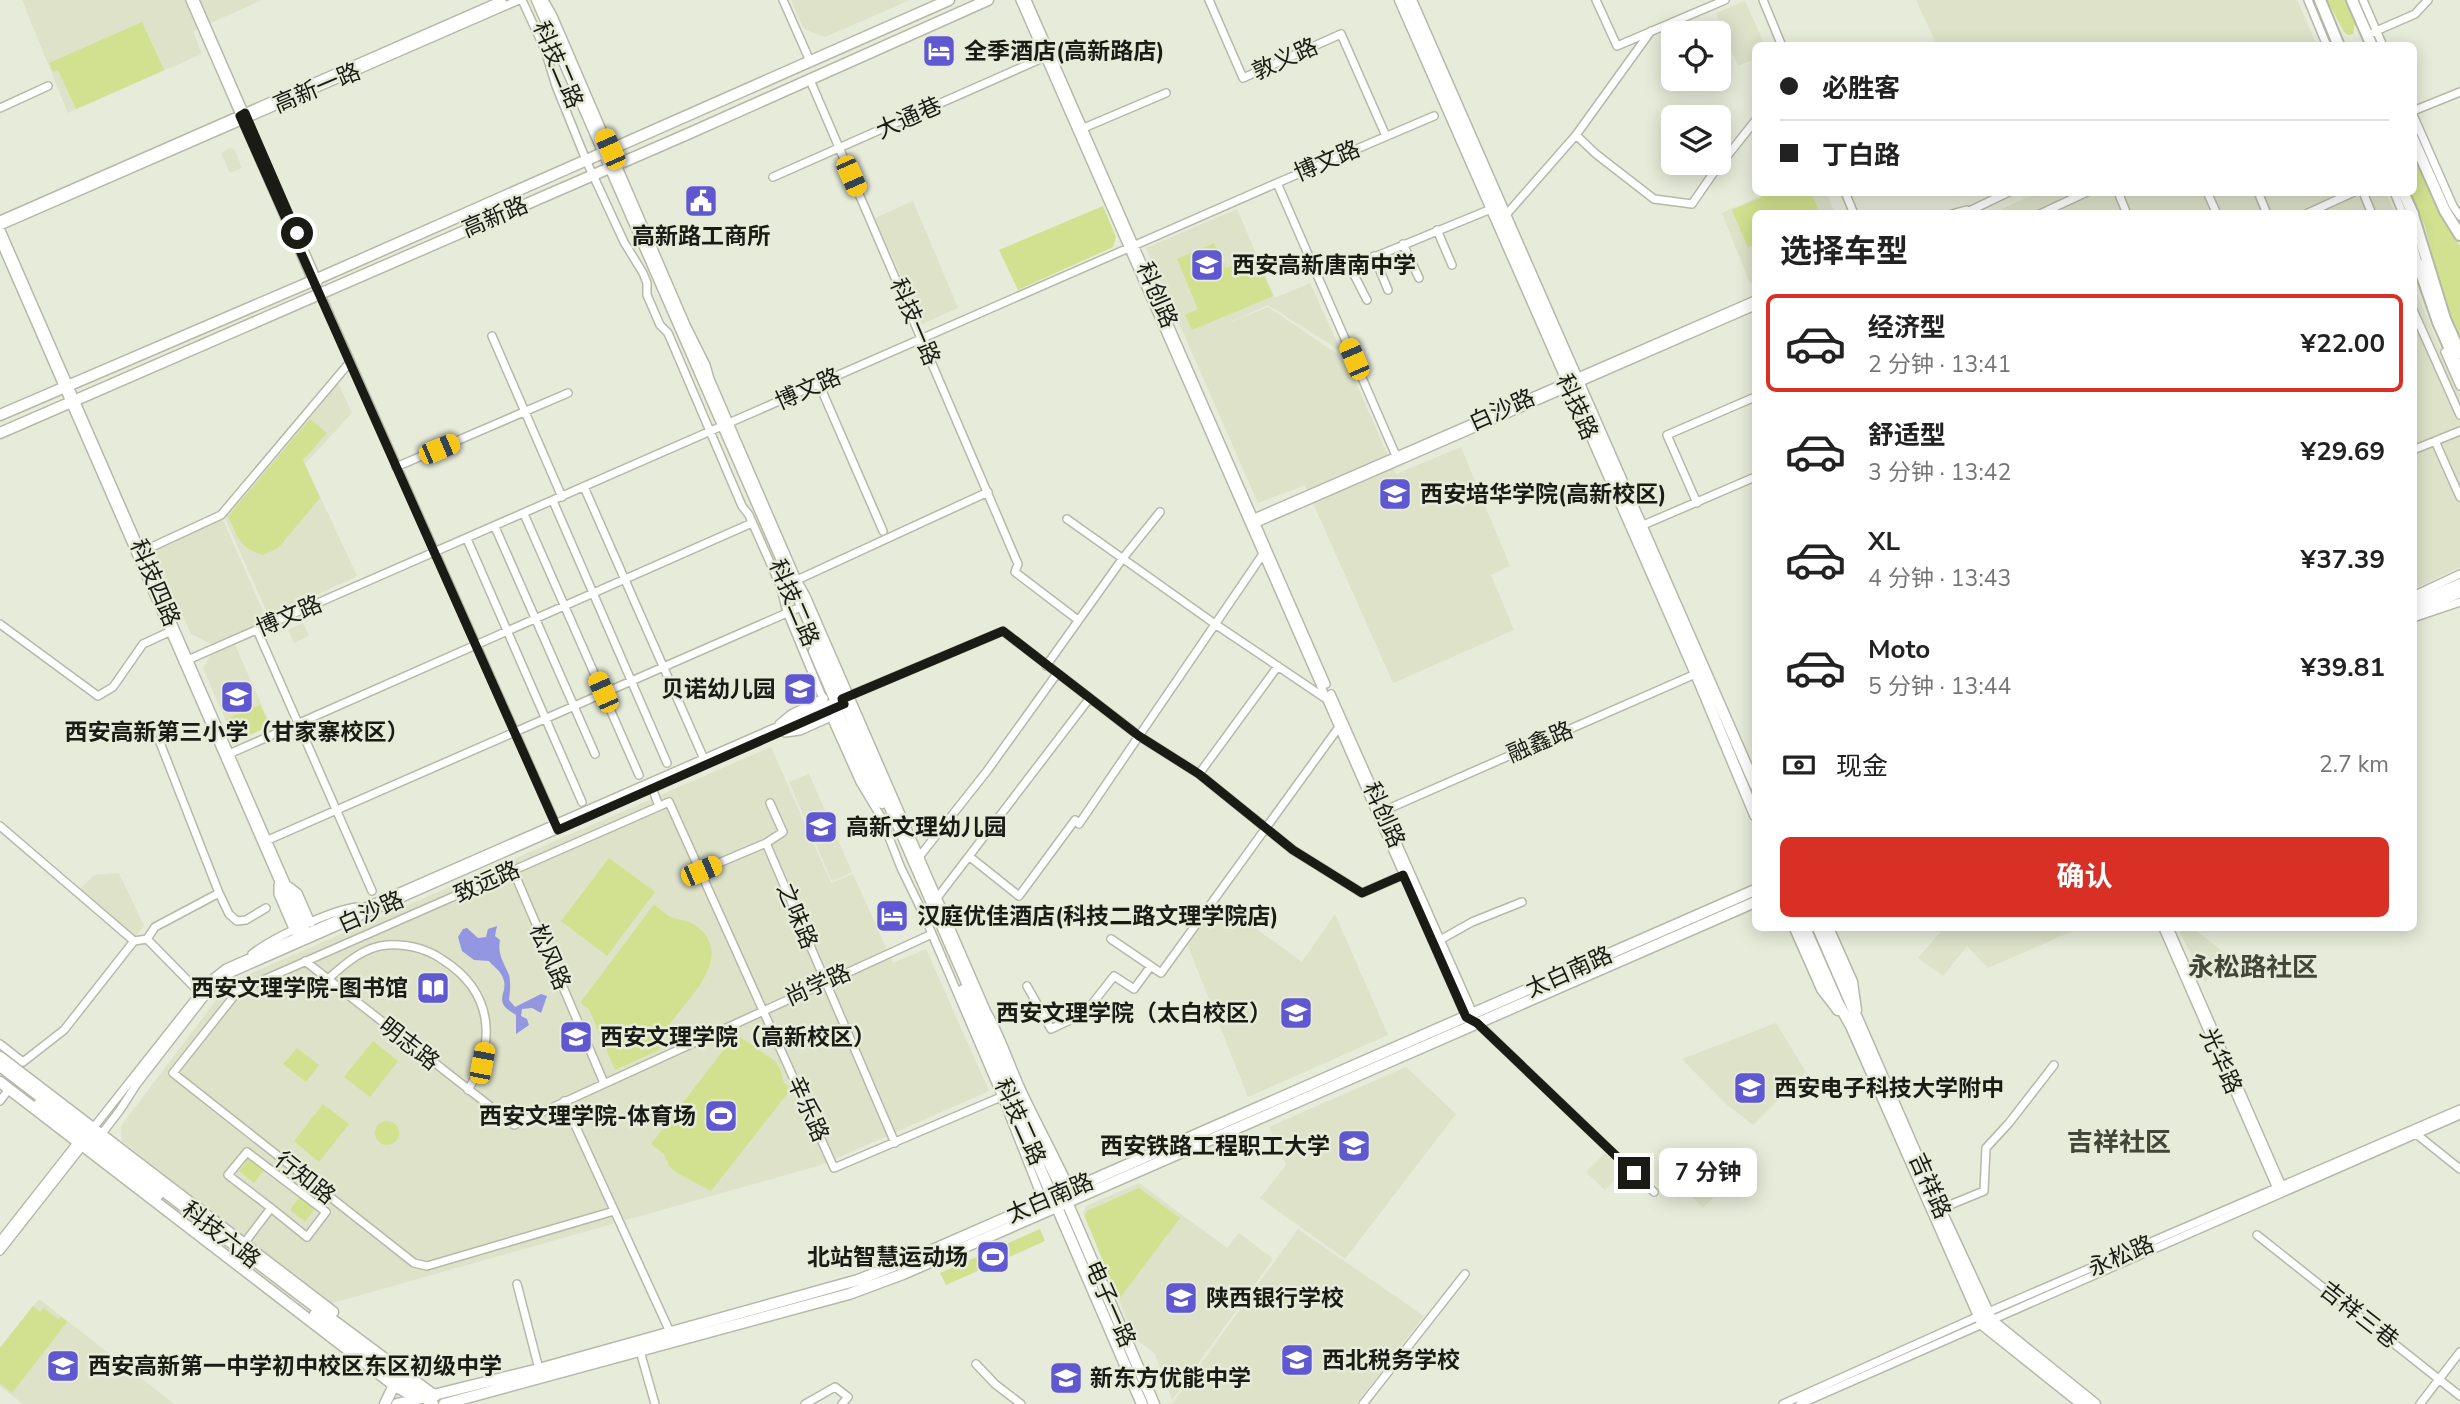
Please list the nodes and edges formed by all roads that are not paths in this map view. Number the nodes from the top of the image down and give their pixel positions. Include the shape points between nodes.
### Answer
1 (190, 0) edge
2 (195, 0) edge
3 (502, 0) edge
4 (521, 0) edge
5 (530, 0) edge
6 (537, 0) edge
7 (544, 0) edge
8 (783, 0) edge
9 (949, 0) edge
10 (988, 0) edge
11 (1020, 0) edge
12 (1027, 0) edge
13 (1209, 0) edge
14 (1400, 0) edge
15 (1411, 0) edge
16 (1596, 0) edge
17 (1725, 0) edge
18 (1763, 0) edge
19 (2308, 0) edge
20 (2320, 0) edge
21 (2352, 0) edge
22 (2362, 0) edge
23 (2428, 0) edge
24 (1651, 31) junction
25 (2372, 37) edge
26 (1780, 42) edge
27 (2325, 42) edge
28 (2337, 42) edge
29 (1045, 57) junction
30 (810, 61) junction
31 (810, 80) junction
32 (48, 86) dead end
33 (2460, 92) edge
34 (1166, 93) dead end
35 (0, 108) edge
36 (2417, 111) edge
37 (1434, 116) dead end
38 (244, 117) junction
39 (2417, 122) edge
40 (1752, 125) edge
41 (1081, 130) junction
42 (1576, 135) junction
43 (1387, 136) junction
44 (2417, 148) edge
45 (839, 149) junction
46 (603, 152) junction
47 (586, 160) junction
48 (610, 167) junction
49 (593, 175) junction
50 (773, 177) dead end
51 (1277, 183) junction
52 (2000, 196) edge
53 (2078, 196) edge
54 (2345, 196) edge
55 (1491, 209) junction
56 (1970, 210) edge
57 (2049, 210) edge
58 (2315, 210) edge
59 (1505, 216) junction
60 (2460, 216) edge
61 (0, 220) edge
62 (0, 227) edge
63 (1437, 230) junction
64 (2417, 234) edge
65 (2460, 235) edge
66 (0, 240) edge
67 (1403, 244) junction
68 (1132, 247) junction
69 (2417, 252) edge
70 (1374, 256) junction
71 (2423, 263) junction
72 (1452, 265) dead end
73 (1419, 278) dead end
74 (314, 279) junction
75 (1388, 290) dead end
76 (320, 293) junction
77 (1367, 300) dead end
78 (1752, 301) edge
79 (1752, 307) edge
80 (2417, 319) edge
81 (2442, 321) junction
82 (492, 336) dead end
83 (923, 338) junction
84 (2460, 353) edge
85 (350, 362) junction
86 (2460, 372) edge
87 (1573, 383) junction
88 (819, 384) junction
89 (66, 386) junction
90 (2460, 386) edge
91 (568, 393) dead end
92 (1752, 398) edge
93 (72, 401) junction
94 (525, 411) junction
95 (0, 415) edge
96 (2460, 415) edge
97 (720, 427) junction
98 (2460, 431) edge
99 (0, 433) edge
100 (2435, 441) junction
101 (2417, 448) edge
102 (1398, 460) junction
103 (396, 467) junction
104 (1752, 478) edge
105 (584, 487) junction
106 (988, 492) junction
107 (562, 497) junction
108 (2460, 497) edge
109 (553, 501) junction
110 (1697, 503) junction
111 (1160, 512) dead end
112 (524, 514) junction
113 (1067, 519) dead end
114 (1252, 522) junction
115 (752, 523) junction
116 (1641, 526) junction
117 (495, 527) junction
118 (883, 531) dead end
119 (467, 539) junction
120 (139, 553) junction
121 (434, 553) junction
122 (1263, 554) junction
123 (1122, 558) junction
124 (2460, 573) edge
125 (624, 578) junction
126 (797, 580) junction
127 (2460, 584) edge
128 (594, 592) junction
129 (2460, 592) edge
130 (2417, 594) edge
131 (2460, 601) edge
132 (2426, 603) junction
133 (2417, 604) edge
134 (565, 605) junction
135 (792, 610) junction
136 (2417, 610) edge
137 (2417, 617) edge
138 (535, 618) junction
139 (1078, 620) junction
140 (0, 624) edge
141 (1214, 624) junction
142 (257, 630) junction
143 (507, 630) junction
144 (169, 632) junction
145 (475, 644) junction
146 (186, 661) junction
147 (663, 666) junction
148 (1046, 666) junction
149 (1278, 666) junction
150 (1700, 673) junction
151 (1056, 675) junction
152 (631, 680) junction
153 (603, 692) junction
154 (1089, 699) junction
155 (1328, 700) junction
156 (835, 704) junction
157 (573, 705) junction
158 (545, 718) junction
159 (299, 723) junction
160 (1339, 727) junction
161 (514, 731) junction
162 (773, 732) junction
163 (1139, 736) junction
164 (159, 740) dead end
165 (229, 754) junction
166 (595, 754) dead end
167 (704, 760) junction
168 (667, 763) dead end
169 (1199, 774) junction
170 (639, 775) dead end
171 (1752, 779) edge
172 (652, 788) junction
173 (582, 802) dead end
174 (669, 802) joint
175 (770, 803) dead end
176 (659, 806) junction
177 (1752, 807) edge
178 (336, 810) junction
179 (1379, 812) junction
180 (0, 826) edge
181 (557, 827) junction
182 (1265, 828) junction
183 (268, 840) junction
184 (766, 843) junction
185 (919, 857) junction
186 (970, 858) junction
187 (513, 870) junction
188 (701, 871) junction
189 (1403, 875) junction
190 (283, 882) junction
191 (372, 891) dead end
192 (1752, 891) edge
193 (219, 893) junction
194 (937, 898) junction
195 (1522, 902) dead end
196 (1752, 903) edge
197 (266, 908) dead end
198 (1796, 931) edge
199 (1807, 931) edge
200 (1819, 931) edge
201 (1829, 931) edge
202 (2164, 931) edge
203 (2170, 931) edge
204 (304, 932) junction
205 (932, 934) junction
206 (147, 939) junction
207 (1111, 939) dead end
208 (1440, 940) junction
209 (134, 941) junction
210 (305, 961) junction
211 (1151, 966) junction
212 (328, 979) junction
213 (825, 983) junction
214 (1027, 986) dead end
215 (200, 993) junction
216 (764, 1010) junction
217 (1472, 1018) junction
218 (1852, 1019) junction
219 (0, 1044) edge
220 (0, 1057) edge
221 (2054, 1065) dead end
222 (0, 1066) edge
223 (0, 1074) edge
224 (0, 1082) edge
225 (604, 1083) junction
226 (9, 1089) junction
227 (468, 1090) junction
228 (1005, 1096) junction
229 (0, 1101) edge
230 (564, 1101) junction
231 (2460, 1109) edge
232 (2460, 1115) edge
233 (514, 1125) joint
234 (2414, 1132) junction
235 (89, 1138) junction
236 (894, 1143) junction
237 (2460, 1170) edge
238 (2281, 1190) junction
239 (1654, 1192) dead end
240 (1057, 1197) junction
241 (1066, 1204) junction
242 (271, 1208) junction
243 (1940, 1209) junction
244 (614, 1211) junction
245 (2257, 1235) dead end
246 (0, 1241) edge
247 (239, 1249) junction
248 (0, 1251) edge
249 (1465, 1274) dead end
250 (517, 1284) dead end
251 (1985, 1319) junction
252 (670, 1332) junction
253 (640, 1351) junction
254 (2460, 1352) edge
255 (976, 1364) dead end
256 (539, 1369) junction
257 (2439, 1379) junction
258 (396, 1381) junction
259 (2460, 1396) edge
260 (433, 1399) edge
261 (384, 1404) edge
262 (397, 1404) edge
263 (655, 1404) edge
264 (805, 1404) edge
265 (842, 1404) edge
266 (1020, 1404) edge
267 (1142, 1404) edge
268 (1154, 1404) edge
269 (1363, 1404) edge
270 (1783, 1404) edge
271 (1800, 1404) edge
272 (2082, 1404) edge
273 (2095, 1404) edge
274 (2420, 1404) edge

1 - 38 street
2 - 38 street
3 - 38 street, 高新一路
4 - 38 street, 高新一路
4 - 47 street
5 - 46 main road, 科技二路
6 - 46 main road, 科技二路
7 - 46 street
8 - 30 street
9 - 30 main road, 高新路
10 - 31 main road, 高新路
11 - 29 street, 科创路
12 - 41 street, 科创路
13 - 43 street, 敦义路 via 1243,78 1341,34
14 - 55 main road, 科技路
15 - 59 main road, 科技路
16 - 24 street via 1617,46
17 - 24 street
18 - 26 street
19 - 27 street
20 - 28 highway
21 - 25 highway
22 - 25 street
23 - 25 street via 2415,15
24 - 42 street
29 - 41 street, 科创路
29 - 45 street, 大通巷
30 - 46 main road, 高新路
31 - 45 street, 科技一路
31 - 48 main road, 高新路
32 - 35 street
33 - 36 street
34 - 41 street
37 - 43 street, 博文路
38 - 61 street, 高新一路
38 - 62 street, 高新一路
38 - 74 street
39 - 60 street
40 - 42 street via 1692,204 1654,199
41 - 68 street, 科创路
42 - 59 street
43 - 51 street, 博文路
44 - 65 highway
45 - 50 street, 大通巷
45 - 83 street, 科技一路
46 - 47 main road, 高新路
46 - 48 main road, 科技二路
47 - 49 street
47 - 74 main road, 高新路
48 - 49 main road, 高新路
48 - 97 main road, 科技二路
49 - 76 main road, 高新路
49 - 97 street via 643,273 660,326
51 - 68 street, 博文路
51 - 102 street
52 - 56 street
53 - 57 street
54 - 58 street
55 - 63 street
55 - 87 main road, 科技路
59 - 87 main road, 科技路
62 - 89 street, 科技四路
63 - 67 street
63 - 72 street
64 - 71 highway
66 - 89 street, 科技四路
67 - 70 street
67 - 73 street
68 - 83 street, 博文路
68 - 114 street, 科创路
69 - 71 street
70 - 75 street
70 - 77 street via 1350,267
71 - 81 highway
71 - 90 street via 2434,324
74 - 76 street
74 - 89 main road, 高新路
76 - 85 street
76 - 93 main road, 高新路
78 - 87 street, 白沙路
79 - 87 street, 白沙路
80 - 96 street
81 - 84 highway
81 - 86 highway
82 - 94 street
83 - 88 street, 博文路
83 - 106 street, 科技一路
85 - 103 street
85 - 120 street via 222,515
87 - 102 street, 白沙路
87 - 116 main road, 科技路
87 - 150 main road, 科技路
88 - 97 street, 博文路
88 - 118 street
89 - 93 street, 科技四路
89 - 95 main road, 高新路
91 - 94 street
92 - 110 street via 1667,435
93 - 99 main road, 高新路
93 - 120 street, 科技四路
94 - 103 street
94 - 107 street
97 - 105 street, 博文路
97 - 115 street via 742,506
97 - 126 street
97 - 135 main road, 科技二路
97 - 156 main road, 科技二路
98 - 100 street
100 - 101 street
100 - 108 street
102 - 114 street, 白沙路
103 - 121 street
104 - 110 street
105 - 107 street, 博文路
105 - 125 street
106 - 126 street
106 - 139 street, 科技一路 via 1018,564 1015,572
107 - 109 street, 博文路
109 - 112 street, 博文路
109 - 128 street
110 - 116 street
111 - 123 street
112 - 117 street, 博文路
112 - 134 street
113 - 123 street
114 - 122 street, 科创路
114 - 179 street, 科创路
115 - 125 street
115 - 135 street
116 - 150 main road, 科技路
117 - 119 street, 博文路
117 - 138 street
119 - 121 street, 博文路
119 - 143 street
120 - 144 street, 科技四路
120 - 146 street, 科技四路
121 - 142 street, 博文路
121 - 145 street
122 - 141 street
122 - 155 street, 科创路
123 - 139 street
123 - 141 street
124 - 130 street
125 - 128 street
125 - 147 street
126 - 156 street via 806,596
127 - 132 main road
128 - 134 street
128 - 152 street
129 - 132 main road
131 - 137 street
132 - 133 main road
132 - 136 main road
134 - 138 street
134 - 153 street
135 - 147 street
135 - 156 main road, 科技二路
138 - 143 street
138 - 157 street
139 - 148 street
140 - 144 street via 98,696 113,687 143,644
141 - 149 street
141 - 163 street
142 - 146 street, 博文路
142 - 159 street
143 - 145 street
143 - 158 street
144 - 146 street, 科技四路
145 - 159 street
145 - 161 street
146 - 165 street, 科技四路
146 - 190 street, 科技四路
147 - 152 street
147 - 167 street
148 - 151 street
148 - 156 street via 1003,631
149 - 155 street
149 - 169 street
150 - 171 main road, 科技路
150 - 177 main road, 科技路
150 - 179 street, 融鑫路
151 - 154 street
151 - 185 street
152 - 153 street
152 - 168 street
153 - 157 street
153 - 170 street
154 - 163 street
154 - 186 street
155 - 160 street, 科创路
156 - 162 street, 白沙路
156 - 162 street via 800,731
156 - 185 street
156 - 205 street via 860,782 881,817
156 - 228 main road, 科技二路 via 882,803
156 - 240 main road, 科技二路 via 1019,1102
157 - 158 street
157 - 166 street
158 - 161 street
158 - 173 street
159 - 165 street
159 - 178 street
160 - 179 street, 科创路
160 - 182 street
161 - 178 street
161 - 181 street
162 - 167 street, 白沙路
162 - 172 street, 白沙路
163 - 169 street
163 - 186 street via 1079,824 1075,820 1019,896
164 - 193 street
165 - 183 street, 科技四路
167 - 181 street, 白沙路
169 - 182 street
172 - 176 street
172 - 181 street, 白沙路
174 - 176 street, 致远路
174 - 188 street, 辛乐路
175 - 184 street via 783,832
176 - 187 street, 致远路
178 - 183 street
178 - 191 street
179 - 189 street, 科创路
179 - 208 street, 科创路
180 - 209 street
181 - 204 street, 白沙路
181 - 204 street, 白沙路
182 - 189 street via 1362,893
182 - 211 street via 1161,973
183 - 190 street, 科技四路
184 - 188 street
184 - 213 street, 之味路
185 - 194 street
186 - 194 street
187 - 210 street, 致远路
187 - 225 street, 松风路
188 - 216 street, 辛乐路
189 - 217 street, 科创路
190 - 204 street, 科技四路
190 - 204 street via 298,893
192 - 217 main road, 太白南路
193 - 197 street via 237,921
193 - 206 street via 155,927
194 - 240 street via 1025,1097 1046,1134
195 - 208 street
196 - 217 main road, 太白南路
198 - 218 main road via 1829,1001
199 - 218 main road, 吉祥路
200 - 218 main road, 吉祥路
201 - 218 main road via 1855,992
202 - 238 street, 光华路
203 - 238 street, 光华路
204 - 215 street, 白沙路 via 226,968
204 - 235 street, 白沙路 via 212,987 120,1110
205 - 213 street, 尚学路
205 - 228 street
206 - 209 street
206 - 215 street
207 - 211 street
208 - 217 street, 科创路
209 - 219 street via 64,1030 23,1062
210 - 212 street, 明志路
210 - 244 street, 行知路 via 238,991 173,1073 414,1263 427,1266
211 - 214 street via 1134,989 1114,976 1085,1013 1051,1029
212 - 227 street, 明志路
212 - 227 street via 357,956 386,945 426,950 450,964 476,992 485,1015 482,1063
213 - 216 street, 尚学路
213 - 236 street, 之味路
215 - 235 street, 白沙路
216 - 225 street, 尚学路
216 - 236 street, 辛乐路 via 834,1168
217 - 239 street
217 - 240 main road, 太白南路
217 - 241 main road, 太白南路
218 - 243 main road, 吉祥路
218 - 251 main road, 吉祥路
220 - 235 main road
221 - 243 street via 1986,1148 1984,1191
222 - 235 main road, 科技六路
223 - 235 main road, 科技六路
224 - 226 main road
225 - 230 street, 尚学路
226 - 229 street
226 - 235 main road
227 - 233 street, 明志路
228 - 236 street, 辛乐路
228 - 240 main road, 科技二路
230 - 233 street, 尚学路
230 - 244 street
231 - 234 street, 永松路
232 - 234 street, 永松路
234 - 237 street
234 - 238 street, 永松路
235 - 246 street, 白沙路
235 - 247 main road, 科技六路
235 - 247 main road
235 - 248 street, 白沙路
235 - 258 main road
238 - 251 street, 永松路
240 - 241 main road, 科技二路
240 - 252 main road, 太白南路 via 858,1280
240 - 253 main road, 太白南路 via 903,1275
240 - 267 main road, 电子一路
241 - 268 main road, 电子一路
242 - 242 street via 307,1237 326,1212 247,1152 228,1175
242 - 247 street
243 - 251 main road, 吉祥路
244 - 252 street
245 - 257 street, 吉祥三巷
247 - 258 main road, 科技六路
247 - 260 main road, 科技六路
249 - 269 street
250 - 256 street
251 - 270 street, 永松路
251 - 271 street, 永松路
251 - 272 main road, 吉祥路
251 - 273 main road, 吉祥路
252 - 256 main road, 太白南路
253 - 260 main road, 太白南路
253 - 263 street
254 - 257 street
255 - 266 street
256 - 260 main road, 太白南路
257 - 259 street, 吉祥三巷
257 - 274 street
258 - 260 main road, 科技六路
258 - 261 main road
260 - 262 main road, 太白南路
264 - 265 street via 835,1387 848,1397

